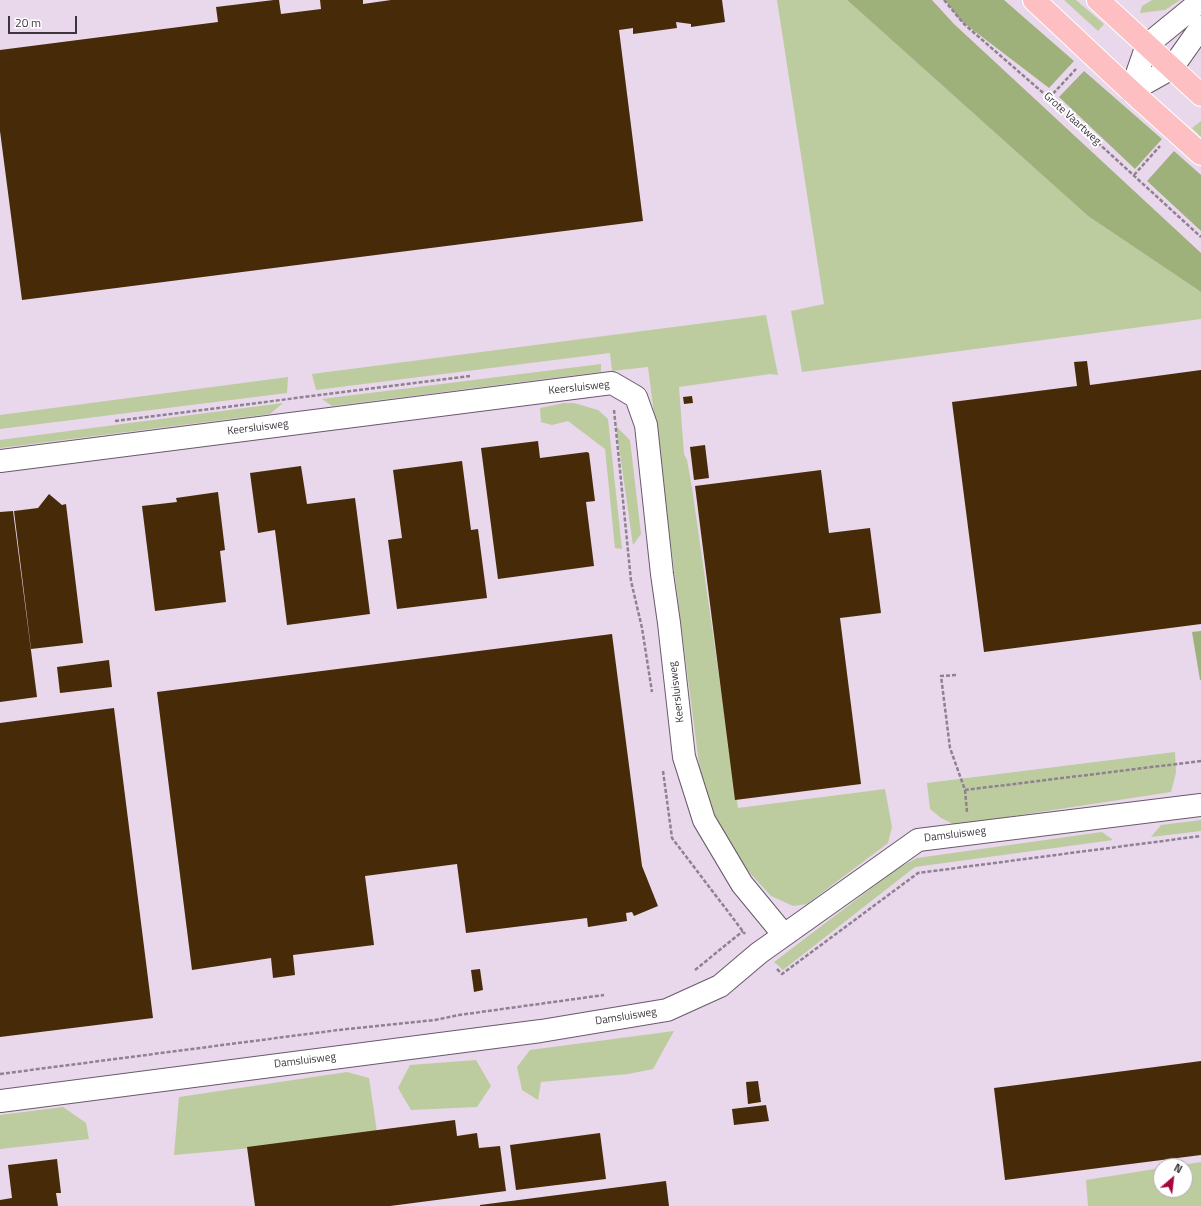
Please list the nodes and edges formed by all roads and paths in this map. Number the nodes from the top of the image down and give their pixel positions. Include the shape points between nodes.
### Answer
1 (944, 0) edge
2 (1034, 0) edge
3 (1098, 0) edge
4 (1201, 1) edge
5 (1201, 28) edge
6 (1147, 45) junction
7 (1172, 68) junction
8 (1131, 91) junction
9 (1201, 95) edge
10 (1201, 154) edge
11 (1201, 237) edge
12 (472, 376) dead end
13 (612, 383) junction
14 (111, 422) dead end
15 (0, 460) edge
16 (956, 675) dead end
17 (652, 693) dead end
18 (1201, 760) edge
19 (662, 769) dead end
20 (1201, 805) edge
21 (1201, 836) edge
22 (743, 931) junction
23 (784, 935) junction
24 (759, 953) junction
25 (694, 971) dead end
26 (607, 995) dead end
27 (0, 1074) edge
28 (0, 1101) edge

1 - 11 path, Grote Vaartweg via 964,24
2 - 8 main road
3 - 6 main road
4 - 6 street
5 - 7 street
6 - 7 main road
6 - 8 street
7 - 8 street
7 - 9 main road
8 - 10 main road
12 - 14 path
13 - 15 street, Keersluisweg
13 - 17 path via 629,567
13 - 23 street, Keersluisweg via 636,397 646,425 684,757 704,820 742,884
16 - 18 path via 941,676 950,748 965,790
19 - 22 path via 672,838
20 - 23 street, Damsluisweg via 918,840
21 - 24 path via 918,873 782,974
22 - 24 path
22 - 25 path
23 - 24 street, Damsluisweg
24 - 28 street, Damsluisweg via 720,986 667,1010 541,1031
26 - 27 path via 435,1020 338,1030

